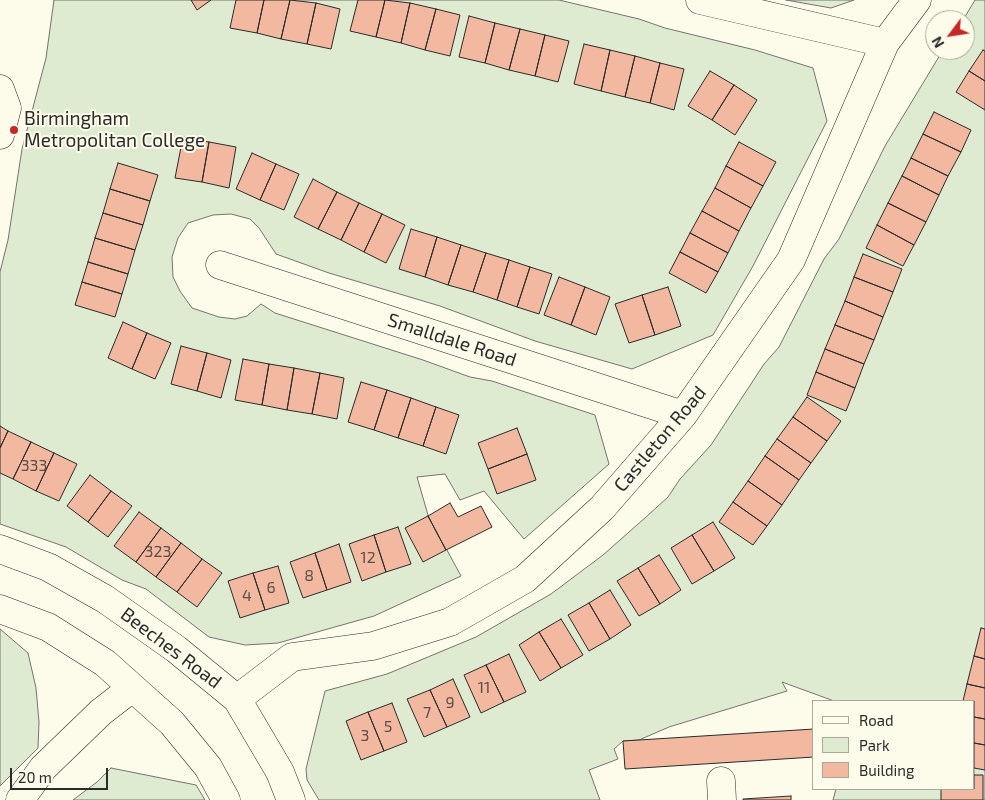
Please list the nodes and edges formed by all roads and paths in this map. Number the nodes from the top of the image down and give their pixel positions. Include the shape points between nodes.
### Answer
1 (700, 0) edge
2 (917, 0) edge
3 (885, 44) junction
4 (0, 89) edge
5 (0, 136) edge
6 (220, 265) dead end
7 (683, 415) junction
8 (0, 548) edge
9 (0, 608) edge
10 (132, 688) junction
11 (237, 699) junction
12 (20, 800) edge
13 (226, 800) edge
14 (291, 800) edge

1 - 3 street
2 - 3 street, Castleton Road
3 - 7 street, Castleton Road via 791,260
4 - 5 street via 7,108
6 - 7 street, Smalldale Road
7 - 11 street, Castleton Road via 602,508 525,579 450,622 373,646 292,657
8 - 11 street, Beeches Road via 48,567 105,599 176,649
9 - 10 street via 48,627 105,663
10 - 12 street via 101,712 43,768
10 - 13 street via 172,723 208,767
11 - 14 street, Beeches Road via 280,772

